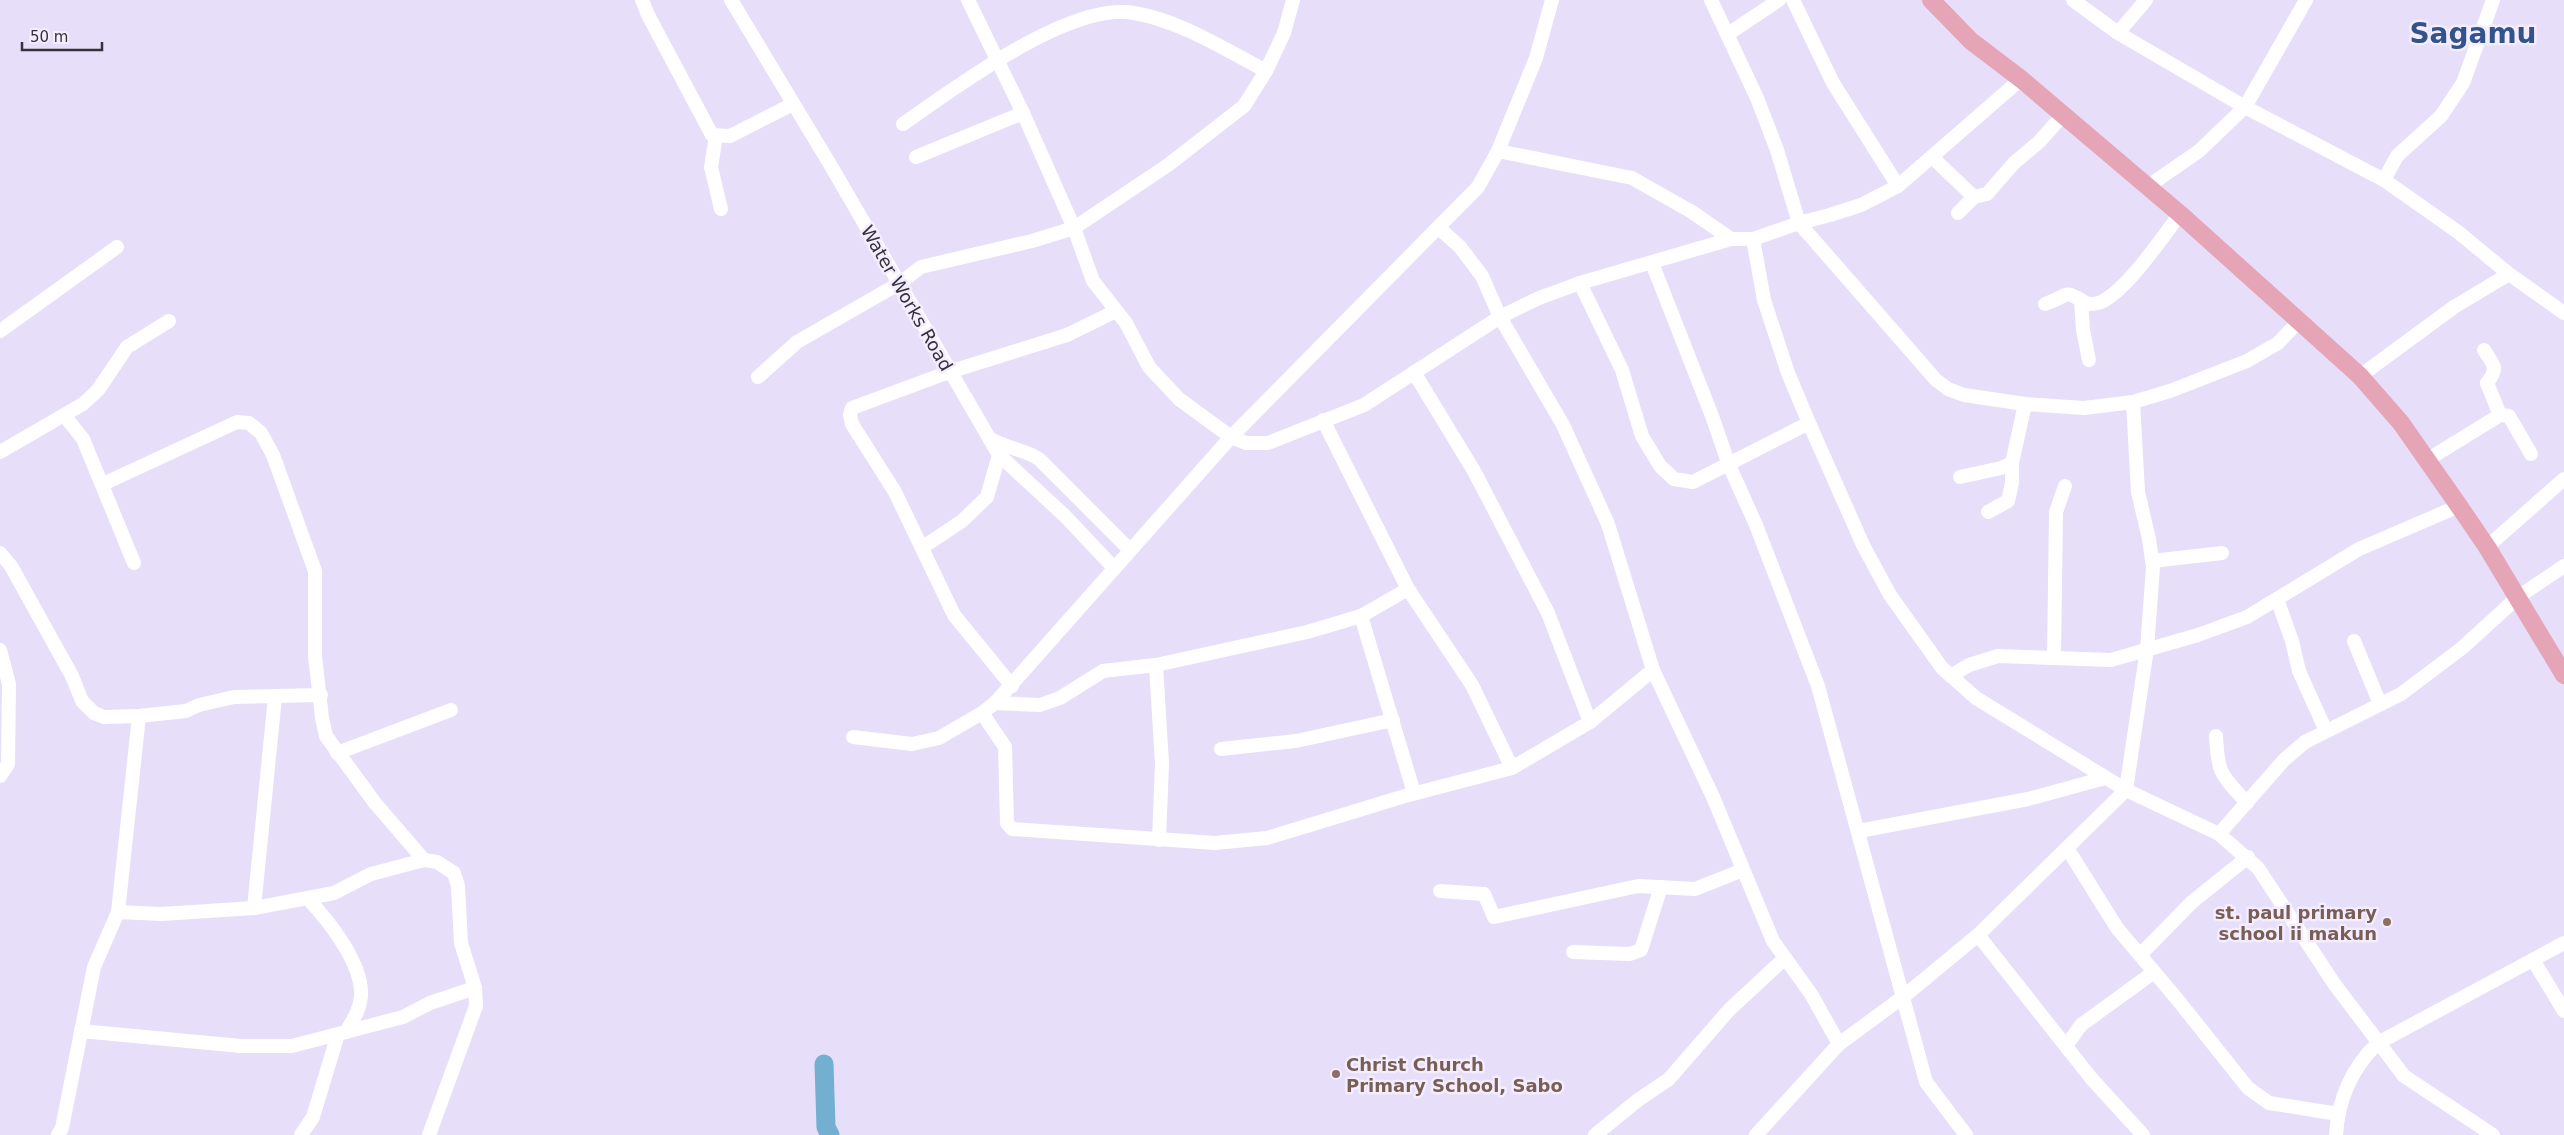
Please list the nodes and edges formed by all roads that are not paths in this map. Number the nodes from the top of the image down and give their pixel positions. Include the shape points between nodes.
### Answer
1 (642, 0) edge
2 (731, 0) edge
3 (968, 0) edge
4 (1293, 0) edge
5 (1552, 0) edge
6 (1711, 0) edge
7 (1779, 0) edge
8 (1793, 0) edge
9 (1931, 0) edge
10 (2073, 0) edge
11 (2146, 0) edge
12 (2306, 0) edge
13 (2493, 0) edge
14 (2118, 33) junction
15 (1728, 34) junction
16 (998, 61) junction
17 (1266, 70) junction
18 (2021, 79) junction
19 (793, 104) junction
20 (2245, 107) junction
21 (1023, 113) junction
22 (2063, 115) junction
23 (903, 124) dead end
24 (716, 136) junction
25 (1498, 151) junction
26 (916, 157) dead end
27 (1932, 157) junction
28 (2384, 180) junction
29 (1898, 186) junction
30 (2147, 187) junction
31 (1974, 197) junction
32 (721, 209) dead end
33 (1958, 213) dead end
34 (2180, 214) junction
35 (1799, 223) junction
36 (1074, 228) junction
37 (1439, 228) junction
38 (1730, 239) junction
39 (1753, 239) junction
40 (116, 247) dead end
41 (1652, 263) junction
42 (2509, 274) junction
43 (900, 283) junction
44 (1580, 283) junction
45 (2081, 301) junction
46 (2045, 304) dead end
47 (1116, 311) junction
48 (2564, 313) edge
49 (1500, 317) junction
50 (169, 321) dead end
51 (2299, 321) junction
52 (0, 330) edge
53 (2484, 350) dead end
54 (2089, 360) dead end
55 (949, 372) junction
56 (1415, 374) junction
57 (2360, 376) junction
58 (758, 377) dead end
59 (2133, 402) junction
60 (2024, 404) junction
61 (64, 415) junction
62 (2500, 415) junction
63 (1323, 420) junction
64 (1809, 423) junction
65 (1231, 437) junction
66 (988, 438) junction
67 (0, 452) edge
68 (2531, 454) dead end
69 (999, 455) junction
70 (2427, 460) junction
71 (2012, 463) junction
72 (1729, 466) junction
73 (1960, 477) dead end
74 (2564, 479) edge
75 (103, 484) junction
76 (2065, 486) dead end
77 (2459, 506) junction
78 (1988, 512) dead end
79 (923, 547) junction
80 (2487, 547) junction
81 (1130, 550) junction
82 (2222, 553) dead end
83 (0, 554) edge
84 (2152, 561) junction
85 (134, 563) dead end
86 (2564, 566) edge
87 (1114, 568) junction
88 (1408, 589) junction
89 (2518, 597) junction
90 (2277, 599) junction
91 (1361, 616) junction
92 (2354, 641) dead end
93 (2147, 649) junction
94 (0, 650) edge
95 (2054, 658) junction
96 (1156, 665) junction
97 (1654, 670) junction
98 (2564, 674) edge
99 (1951, 676) junction
100 (1012, 686) junction
101 (321, 695) junction
102 (275, 697) junction
103 (995, 703) junction
104 (2380, 704) junction
105 (451, 710) dead end
106 (982, 713) junction
107 (139, 716) junction
108 (1393, 720) junction
109 (1590, 722) junction
110 (2326, 731) junction
111 (2216, 736) dead end
112 (853, 738) dead end
113 (1221, 748) dead end
114 (337, 753) junction
115 (1512, 768) junction
116 (0, 776) edge
117 (2105, 778) junction
118 (2126, 790) junction
119 (1414, 793) junction
120 (2247, 803) junction
121 (1858, 831) junction
122 (2219, 834) junction
123 (1159, 840) junction
124 (2067, 848) junction
125 (2248, 857) junction
126 (424, 860) junction
127 (1743, 870) junction
128 (1661, 887) junction
129 (1440, 892) dead end
130 (308, 899) junction
131 (254, 908) junction
132 (118, 912) junction
133 (1978, 935) junction
134 (2564, 943) edge
135 (1573, 952) dead end
136 (2140, 955) junction
137 (1785, 958) junction
138 (2533, 960) junction
139 (2154, 972) junction
140 (475, 988) junction
141 (1903, 997) junction
142 (2564, 1011) edge
143 (81, 1032) junction
144 (342, 1033) junction
145 (2378, 1043) junction
146 (1839, 1044) junction
147 (2066, 1046) junction
148 (2338, 1114) junction
149 (58, 1135) edge
150 (302, 1135) edge
151 (429, 1135) edge
152 (1595, 1135) edge
153 (1756, 1135) edge
154 (1966, 1135) edge
155 (2143, 1135) edge
156 (2336, 1135) edge
157 (2493, 1135) edge

1 - 24 street via 712,135
2 - 19 street, Water Works Road
3 - 16 street
4 - 17 street via 1284,33
5 - 25 street via 1536,58
6 - 15 street
7 - 15 street
8 - 29 street via 1833,83
9 - 18 main road via 1971,40
10 - 14 street
11 - 14 street
12 - 20 street
13 - 28 street via 2463,83 2441,116 2397,156
14 - 20 street
15 - 35 street via 1777,150
16 - 17 street via 1049,30 1108,13 1134,12 1180,27
16 - 21 street
16 - 23 street
17 - 36 street via 1244,106 1168,165
18 - 22 main road
18 - 27 street
19 - 24 street via 730,136
19 - 43 street, Water Works Road
20 - 28 street
20 - 30 street via 2199,151
21 - 26 street
21 - 36 street
22 - 30 main road
22 - 31 street via 1986,194
24 - 32 street via 711,168
25 - 37 street via 1478,187
25 - 38 street via 1632,178 1692,212
27 - 29 street
27 - 31 street
28 - 42 street via 2458,232
29 - 35 street via 1861,205
30 - 34 main road
31 - 33 street
34 - 45 street via 2150,255 2112,295 2101,302 2088,304
34 - 51 main road
35 - 39 street
35 - 60 street via 1936,380 1964,395
36 - 43 street via 921,267
36 - 47 street via 1093,281
37 - 49 street via 1470,258 1482,276
37 - 65 street
38 - 39 street
38 - 41 street
39 - 64 street via 1764,300 1788,373
40 - 52 street
41 - 44 street
41 - 72 street
42 - 48 street
42 - 57 street via 2454,307
43 - 55 street, Water Works Road
43 - 58 street via 797,342
44 - 49 street
44 - 72 street via 1622,370 1642,436 1660,466 1674,479 1692,482
45 - 46 street via 2076,295 2069,294
45 - 54 street
47 - 55 street via 1066,335
47 - 65 street via 1126,323 1149,367 1179,399
49 - 56 street
49 - 97 street via 1563,425 1608,524
50 - 61 street via 127,347 98,390 84,404
51 - 57 main road
51 - 59 street via 2278,343 2247,361
53 - 62 street via 2495,368 2487,384
55 - 66 street, Water Works Road
55 - 79 street via 857,405 850,415 852,424 895,492
56 - 63 street via 1364,405
56 - 109 street via 1474,470 1548,613
57 - 70 main road via 2401,423
59 - 60 street via 2084,408
59 - 84 street via 2138,492
60 - 71 street
61 - 67 street
61 - 75 street via 83,439
62 - 68 street via 2510,416
62 - 70 street
63 - 65 street via 1268,443 1246,443
63 - 88 street
64 - 72 street
64 - 99 street via 1863,545 1890,596 1918,637
65 - 81 street
66 - 69 street, Water Works Road
66 - 81 street via 1003,447 1039,459
69 - 79 street via 987,497 962,521
69 - 87 street, Water Works Road via 1065,516
70 - 77 main road
71 - 73 street
71 - 78 street via 2012,489 2008,501
72 - 121 street via 1756,525 1818,686
74 - 80 street
75 - 85 street
75 - 101 street via 238,422 249,423 261,433 273,455 314,571 316,656
76 - 95 street via 2056,512
77 - 80 main road
77 - 90 street via 2359,549
79 - 100 street via 954,615
80 - 89 main road
81 - 87 street
82 - 84 street
83 - 107 street via 11,566 86,707 104,718
84 - 93 street
86 - 89 street
87 - 100 street
88 - 91 street
88 - 115 street via 1472,685
89 - 98 main road
89 - 104 street via 2462,648 2401,694
90 - 93 street via 2246,616 2198,635
90 - 110 street via 2300,670
91 - 96 street via 1307,632
91 - 108 street
92 - 104 street
93 - 95 street via 2111,660
93 - 118 street
94 - 116 street via 8,684 8,764
95 - 99 street via 1998,656 1969,665
96 - 103 street via 1103,671 1060,698 1040,705
96 - 123 street via 1162,764
97 - 109 street
97 - 127 street
99 - 117 street via 1976,698
100 - 103 street
101 - 102 street
101 - 114 street via 326,736
102 - 107 street via 234,697 186,711
102 - 131 street
103 - 106 street
104 - 110 street
105 - 114 street
106 - 112 street via 939,738 912,744
106 - 123 street via 1005,747 1007,823 1012,829
107 - 132 street
108 - 113 street via 1296,741
108 - 119 street
109 - 115 street
110 - 120 street via 2305,742 2284,760
111 - 120 street via 2218,766 2223,777
114 - 126 street via 374,803
115 - 119 street
117 - 118 street
117 - 121 street via 2028,799
118 - 122 street
118 - 124 street
119 - 123 street via 1267,838 1215,842
120 - 122 street
121 - 141 street
122 - 125 street
124 - 133 street
124 - 136 street via 2118,928
125 - 136 street via 2192,902
125 - 145 street
126 - 130 street via 371,874 334,893
126 - 140 street via 442,864 454,873 458,886 461,943
127 - 128 street via 1695,889
127 - 137 street via 1772,941
128 - 129 street via 1638,886 1494,917 1484,894
128 - 135 street via 1641,950 1630,954
130 - 131 street
130 - 144 street via 337,935 358,976 359,1011
131 - 132 street via 162,914
132 - 143 street via 94,968
133 - 141 street
133 - 147 street
134 - 138 street
136 - 139 street
137 - 146 street via 1811,994
137 - 152 street via 1729,1010 1669,1079
138 - 142 street
138 - 145 street
139 - 147 street via 2081,1025
139 - 148 street via 2258,1097 2269,1103
140 - 144 street via 430,1003 403,1017
140 - 151 street via 474,1016
141 - 146 street
141 - 154 street via 1926,1082
143 - 144 street via 281,1048
143 - 149 street
144 - 150 street via 313,1117
145 - 148 street via 2363,1058 2343,1096
145 - 157 street via 2404,1076
146 - 153 street
147 - 155 street via 2090,1078
148 - 156 street

